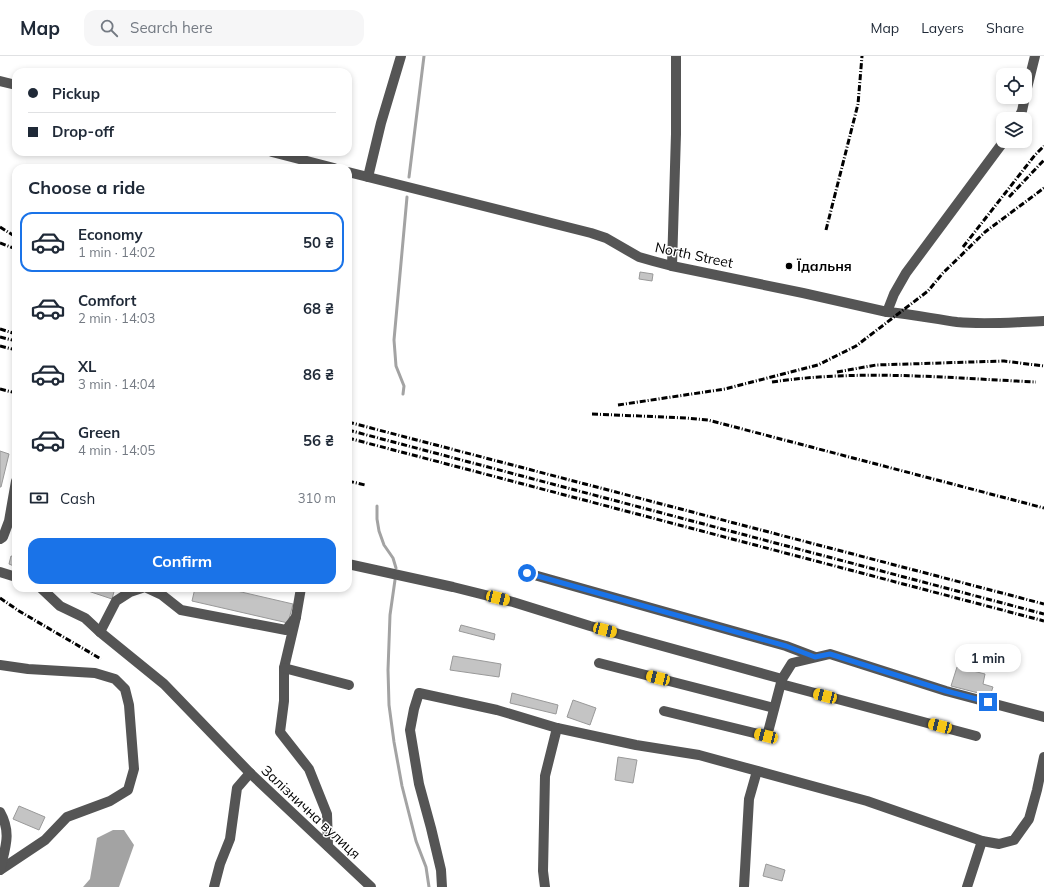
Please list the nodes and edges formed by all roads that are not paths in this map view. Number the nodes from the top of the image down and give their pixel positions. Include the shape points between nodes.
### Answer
1 (401, 56) edge
2 (676, 56) edge
3 (1035, 56) edge
4 (1032, 68) edge
5 (0, 81) edge
6 (12, 85) edge
7 (999, 148) edge
8 (288, 156) edge
9 (318, 164) edge
10 (352, 173) edge
11 (368, 177) junction
12 (672, 266) junction
13 (887, 312) junction
14 (1044, 321) edge
15 (12, 501) edge
16 (0, 539) edge
17 (352, 565) edge
18 (0, 572) edge
19 (527, 573) dead end
20 (12, 576) edge
21 (45, 592) edge
22 (130, 592) edge
23 (157, 592) edge
24 (300, 592) edge
25 (296, 617) junction
26 (100, 632) junction
27 (815, 657) junction
28 (599, 663) dead end
29 (0, 665) edge
30 (284, 668) junction
31 (781, 681) junction
32 (349, 685) dead end
33 (774, 708) junction
34 (664, 711) dead end
35 (1044, 717) edge
36 (557, 728) junction
37 (976, 736) dead end
38 (1044, 757) edge
39 (757, 771) junction
40 (250, 773) junction
41 (0, 812) edge
42 (982, 841) junction
43 (328, 846) junction
44 (0, 870) edge
45 (214, 887) edge
46 (371, 887) edge
47 (442, 887) edge
48 (545, 887) edge
49 (744, 887) edge
50 (968, 887) edge

1 - 11 street
2 - 12 street
3 - 4 street
5 - 6 street
7 - 13 street via 906,274
8 - 9 street
10 - 11 street, North Street
11 - 12 street, North Street via 591,233 606,238 639,257
12 - 13 street, North Street
13 - 14 street, North Street via 959,322
15 - 16 street via 3,537
17 - 31 street via 513,602
18 - 20 street
19 - 27 street via 786,646
21 - 26 street via 60,606 85,618
22 - 26 street via 116,601
23 - 25 street via 181,610 286,630
24 - 25 street
25 - 30 street
26 - 40 street via 164,684
27 - 31 street via 792,662
27 - 35 street via 830,654 946,691
28 - 33 street
29 - 44 street via 95,673 115,678 125,689 129,706 134,769 128,790 110,801 67,817 45,840
30 - 32 street
30 - 43 street via 284,701 280,732 309,769 328,814
31 - 33 street
31 - 37 street
33 - 34 street via 766,736
36 - 39 street via 699,755
36 - 47 street via 497,710 419,693 410,730 419,784 441,870
36 - 48 street via 545,776
38 - 42 street via 1029,819 1014,840 999,844
39 - 42 street via 867,801
39 - 49 street via 749,799
40 - 43 street, Залізнична вулиця
40 - 45 street, Залізнична вулиця via 237,788 230,839
41 - 44 street via 5,820 8,837
42 - 50 street
43 - 46 street, Залізнична вулиця

